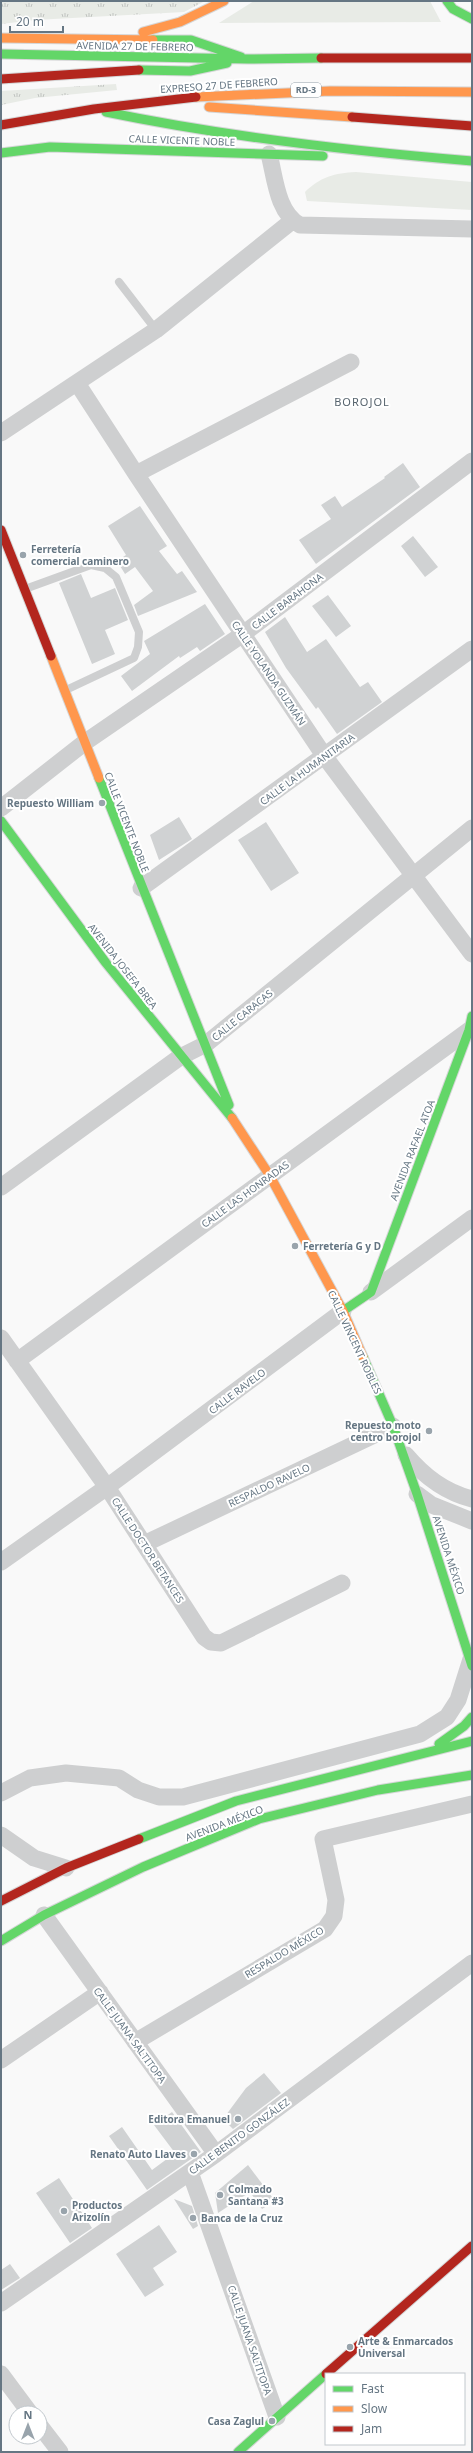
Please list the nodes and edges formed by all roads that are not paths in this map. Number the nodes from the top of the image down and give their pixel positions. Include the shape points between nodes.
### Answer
1 (224, 1) edge
2 (447, 1) edge
3 (472, 19) edge
4 (1, 38) edge
5 (115, 40) junction
6 (1, 54) edge
7 (64, 55) junction
8 (472, 58) edge
9 (248, 59) junction
10 (17, 68) dead end
11 (120, 70) junction
12 (1, 79) edge
13 (472, 92) edge
14 (140, 102) junction
15 (95, 109) junction
16 (1, 125) edge
17 (472, 126) edge
18 (1, 153) edge
19 (363, 153) junction
20 (269, 154) junction
21 (472, 161) edge
22 (292, 221) junction
23 (472, 229) edge
24 (119, 282) dead end
25 (156, 330) junction
26 (351, 362) dead end
27 (78, 382) junction
28 (1, 433) edge
29 (472, 461) edge
30 (136, 474) junction
31 (1, 530) edge
32 (25, 588) junction
33 (243, 634) junction
34 (472, 649) edge
35 (63, 691) junction
36 (84, 743) junction
37 (325, 757) junction
38 (1, 808) edge
39 (1, 821) edge
40 (472, 828) edge
41 (413, 877) junction
42 (141, 888) junction
43 (472, 954) edge
44 (471, 1025) edge
45 (206, 1044) junction
46 (180, 1057) junction
47 (234, 1120) junction
48 (270, 1176) junction
49 (1, 1187) edge
50 (472, 1218) edge
51 (372, 1292) junction
52 (343, 1311) junction
53 (1, 1338) edge
54 (17, 1361) junction
55 (393, 1426) junction
56 (403, 1452) junction
57 (107, 1488) junction
58 (417, 1494) junction
59 (472, 1499) edge
60 (472, 1521) edge
61 (144, 1544) junction
62 (1, 1562) edge
63 (342, 1583) dead end
64 (471, 1663) edge
65 (472, 1717) edge
66 (472, 1741) edge
67 (431, 1750) junction
68 (472, 1775) edge
69 (1, 1793) edge
70 (472, 1804) edge
71 (1, 1835) edge
72 (66, 1868) junction
73 (1, 1901) edge
74 (44, 1915) junction
75 (1, 1941) edge
76 (472, 1963) edge
77 (100, 1992) junction
78 (135, 2042) junction
79 (1, 2060) edge
80 (216, 2154) junction
81 (190, 2172) junction
82 (472, 2246) edge
83 (1, 2303) edge
84 (327, 2373) edge
85 (1, 2374) edge
86 (325, 2375) edge
87 (24, 2405) edge
88 (277, 2417) junction
89 (48, 2436) edge
90 (60, 2452) edge
91 (238, 2452) edge

1 - 5 main road via 180,22
2 - 3 main road via 453,9
4 - 5 main road
5 - 7 main road
5 - 9 main road via 191,40
6 - 7 main road, AVENIDA 27 DE FEBRERO
7 - 9 main road, AVENIDA 27 DE FEBRERO
8 - 9 main road
9 - 11 main road via 190,71
10 - 11 main road
11 - 12 main road
13 - 14 main road, EXPRESO 27 DE FEBRERO / RD-3 via 311,90
14 - 15 main road, EXPRESO 27 DE FEBRERO / RD-3
14 - 17 main road
15 - 16 main road, EXPRESO 27 DE FEBRERO / RD-3
15 - 19 main road via 152,122
18 - 20 main road, CALLE VICENTE NOBLE via 50,147
19 - 20 main road, CALLE VICENTE NOBLE via 322,156
19 - 21 main road
20 - 22 street via 284,208
22 - 23 street via 309,226
22 - 25 street
24 - 25 lane
25 - 27 street
26 - 30 street
27 - 28 street
27 - 30 street, CALLE YOLANDA GUZMÁN
29 - 33 street, CALLE BARAHONA
30 - 33 street, CALLE YOLANDA GUZMÁN
31 - 32 main road, CALLE VICENTE NOBLE
32 - 35 main road, CALLE VICENTE NOBLE
32 - 35 lane via 91,565 105,568 116,577 139,632 138,648 134,658
33 - 36 street, CALLE BARAHONA
33 - 37 street, CALLE YOLANDA GUZMÁN
34 - 37 street, CALLE LA HUMANITARIA
35 - 36 main road, CALLE VICENTE NOBLE
36 - 38 street, CALLE BARAHONA
36 - 42 main road, CALLE VICENTE NOBLE
37 - 41 street, CALLE YOLANDA GUZMÁN
37 - 42 street, CALLE LA HUMANITARIA
39 - 46 main road, AVENIDA JOSEFA BREA via 106,964
40 - 41 street, CALLE CARACAS
41 - 43 street, CALLE YOLANDA GUZMÁN
41 - 45 street, CALLE CARACAS
42 - 45 main road, CALLE VICENTE NOBLE
44 - 48 street, CALLE LAS HONRADAS
44 - 51 main road, AVENIDA RAFAEL ATOA
45 - 46 street, CALLE CARACAS
45 - 47 main road, CALLE VICENTE NOBLE
46 - 47 main road, AVENIDA JOSEFA BREA
46 - 49 street, CALLE CARACAS
47 - 48 main road, CALLE VINCENT ROBLES
48 - 52 main road, CALLE VINCENT ROBLES
48 - 54 street, CALLE LAS HONRADAS
50 - 51 street, CALLE RAVELO
51 - 52 main road, CALLE RAVELO
52 - 55 main road, CALLE VINCENT ROBLES
52 - 57 street, CALLE RAVELO
53 - 54 street, CALLE DOCTOR BETANCES
54 - 57 street, CALLE DOCTOR BETANCES
55 - 56 main road, CALLE VINCENT ROBLES
55 - 61 street, RESPALDO RAVELO
56 - 58 main road, AVENIDA MÉXICO
56 - 59 street, CALLE VINCENT ROBLES via 424,1475 441,1487
57 - 61 street, CALLE DOCTOR BETANCES
57 - 62 street, CALLE RAVELO
58 - 60 street via 432,1505
58 - 64 main road, AVENIDA MÉXICO
61 - 63 street, CALLE DOCTOR BETANCES via 204,1637 211,1642 221,1643
64 - 69 street via 458,1700 447,1717 420,1734 183,1797 159,1797 138,1790 119,1778 66,1773 30,1778
65 - 67 main road, AVENIDA MÉXICO
66 - 67 main road, AVENIDA MÉXICO
67 - 72 main road, AVENIDA MÉXICO via 236,1801
68 - 74 main road, AVENIDA MÉXICO via 378,1790 259,1819 143,1867
70 - 78 street, RESPALDO MÉXICO via 323,1839 336,1900 334,1916 325,1929
71 - 72 street via 34,1858
72 - 73 main road, AVENIDA MÉXICO
74 - 75 main road, AVENIDA MÉXICO
74 - 77 street, CALLE JUANA SALTITOPA
76 - 80 street, CALLE BENITO GONZÁLEZ
77 - 78 street, CALLE JUANA SALTITOPA
77 - 79 street
78 - 80 street, CALLE JUANA SALTITOPA
80 - 81 street, CALLE BENITO GONZÁLEZ
81 - 83 street, CALLE BENITO GONZÁLEZ
81 - 88 street, CALLE JUANA SALTITOPA
82 - 84 main road
85 - 87 street
86 - 88 main road
88 - 91 main road
89 - 90 street

